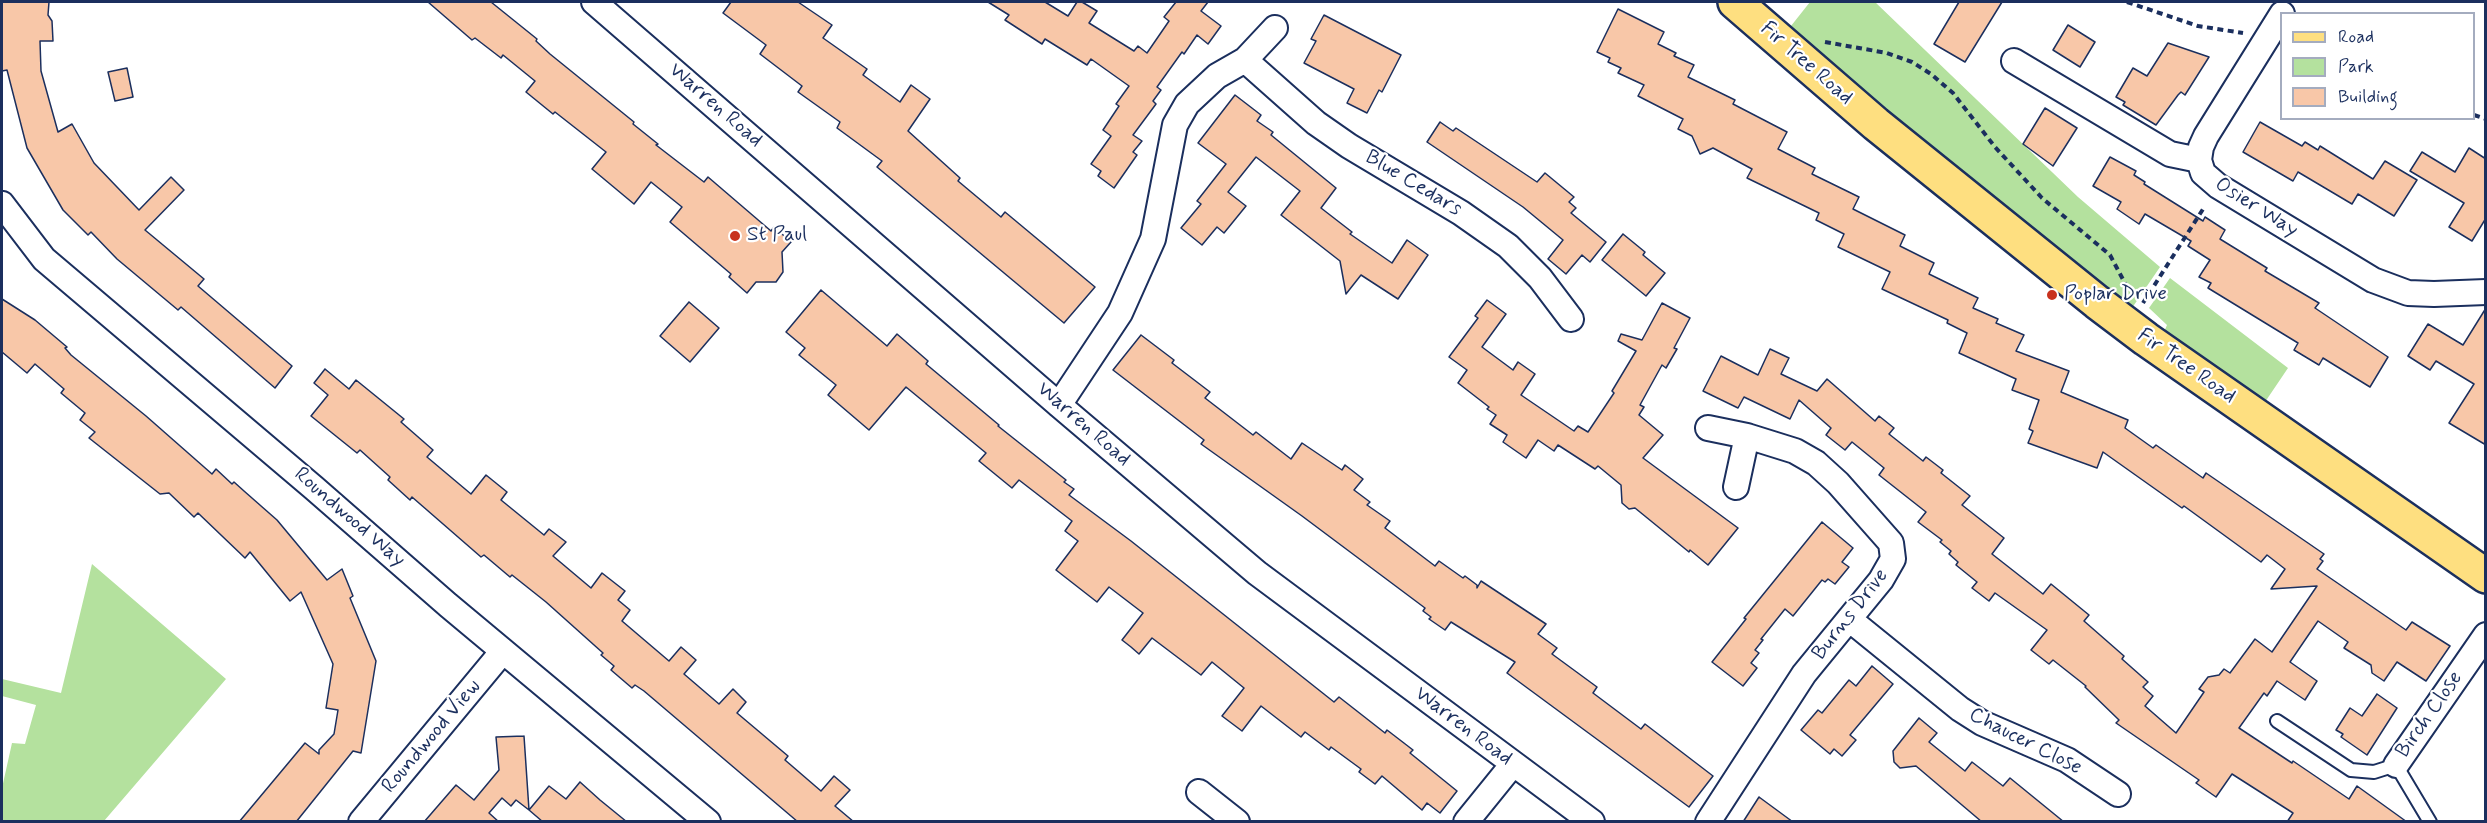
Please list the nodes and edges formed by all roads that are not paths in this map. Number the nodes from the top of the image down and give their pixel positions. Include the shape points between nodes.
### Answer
1 (594, 2) edge
2 (1735, 2) edge
3 (621, 10) edge
4 (2280, 17) edge
5 (1275, 28) dead end
6 (1245, 60) junction
7 (2014, 61) dead end
8 (2199, 160) junction
9 (5, 218) edge
10 (2486, 292) edge
11 (1571, 320) dead end
12 (1059, 405) junction
13 (1708, 428) dead end
14 (1747, 436) junction
15 (1736, 487) dead end
16 (2486, 576) edge
17 (1849, 619) junction
18 (2486, 635) edge
19 (503, 651) junction
20 (2277, 721) dead end
21 (1513, 764) junction
22 (2396, 765) junction
23 (1199, 792) dead end
24 (2118, 794) dead end
25 (361, 822) edge
26 (708, 822) edge
27 (1237, 822) edge
28 (1466, 822) edge
29 (1592, 822) edge
30 (1707, 822) edge
31 (2430, 822) edge

1 - 3 street, Warren Road
2 - 16 main road, Fir Tree Road via 1876,124 2097,302
3 - 12 street, Warren Road
4 - 8 street via 2206,136
5 - 6 street
6 - 11 street, Blue Cedars via 1316,123 1508,246 1540,278
6 - 12 street via 1217,76 1187,104 1175,125 1154,239 1120,313
7 - 8 street, Osier Way via 2169,154
8 - 10 street, Osier Way via 2203,173 2218,186 2373,280 2408,293
9 - 19 street, Roundwood Way via 44,259
12 - 21 street, Warren Road via 1257,573
13 - 14 street, Burns Drive
14 - 15 street
14 - 17 street, Burns Drive via 1787,448 1816,463 1891,543 1890,569
17 - 24 street, Chaucer Close via 1960,709 1982,723 2067,760
17 - 30 street, Burns Drive via 1804,674
18 - 22 street, Birch Close
19 - 25 street, Roundwood View
19 - 26 street, Roundwood Way
20 - 22 lane via 2351,770 2374,772
21 - 28 street
21 - 29 street, Warren Road
22 - 31 lane
23 - 27 street

